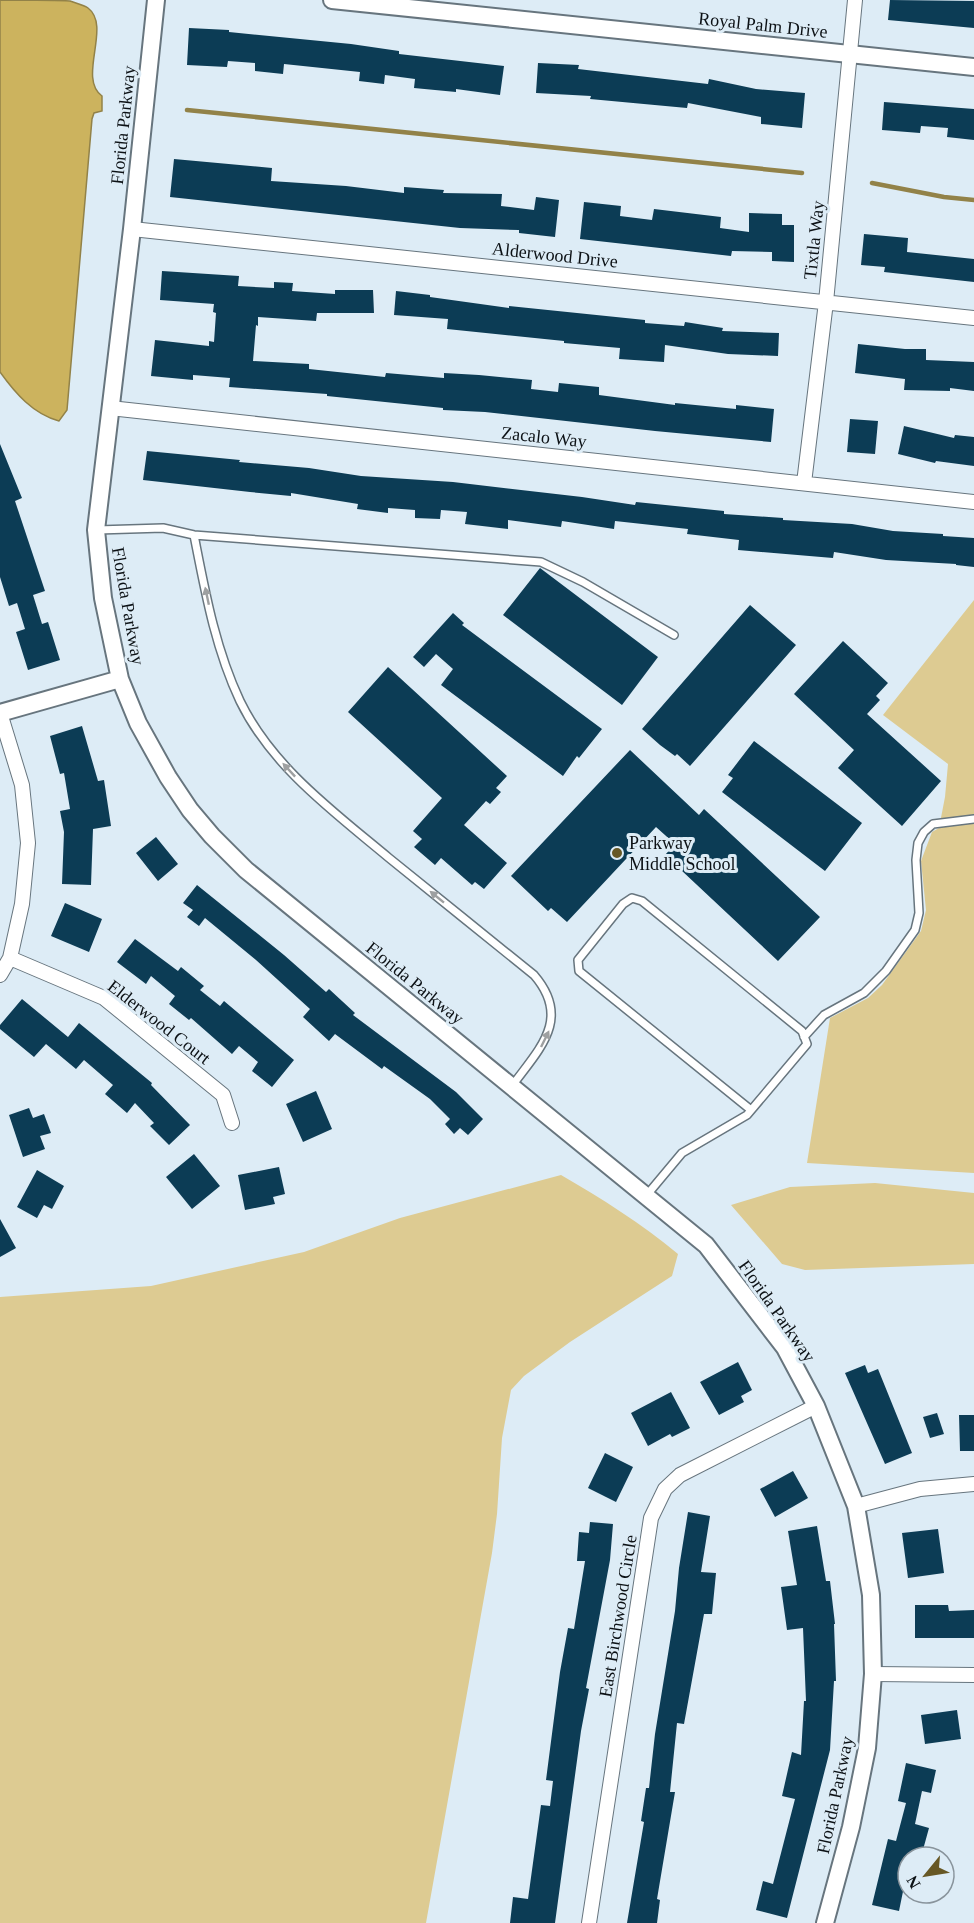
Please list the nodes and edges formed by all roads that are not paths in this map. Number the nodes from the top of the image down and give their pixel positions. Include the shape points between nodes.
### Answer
1 (156, 0) edge
2 (332, 0) edge
3 (855, 0) edge
4 (851, 54) junction
5 (974, 67) edge
6 (132, 229) junction
7 (826, 302) junction
8 (974, 318) edge
9 (110, 408) junction
10 (804, 483) junction
11 (974, 502) edge
12 (96, 530) junction
13 (194, 535) junction
14 (674, 635) dead end
15 (120, 679) junction
16 (0, 713) edge
17 (974, 819) edge
18 (10, 958) junction
19 (0, 975) edge
20 (804, 1037) junction
21 (512, 1086) junction
22 (752, 1110) junction
23 (232, 1123) dead end
24 (646, 1196) junction
25 (816, 1406) junction
26 (974, 1484) edge
27 (856, 1506) junction
28 (873, 1674) junction
29 (974, 1675) edge
30 (589, 1923) edge
31 (825, 1923) edge

1 - 6 street, Florida Parkway
2 - 4 street, Royal Palm Drive
3 - 4 street, Tixtla Way
4 - 5 street, Royal Palm Drive
4 - 7 street, Tixtla Way
6 - 7 street, Alderwood Drive
6 - 9 street, Florida Parkway
7 - 8 street, Alderwood Drive
7 - 10 street, Tixtla Way
9 - 10 street, Zacalo Way
9 - 12 street, Florida Parkway
10 - 11 street, Zacalo Way
12 - 13 lane via 163,528
12 - 15 street, Florida Parkway via 103,598
13 - 14 lane via 541,562
21 -> 13 lane via 549,1035 551,1008 546,991 534,975 331,810 265,742 241,703 215,636
15 - 16 street
15 - 21 street, Florida Parkway via 163,769 212,836 246,870
16 - 18 street via 22,784 28,843 22,904
17 - 20 lane via 933,824 924,832 918,843 919,913 915,930 872,986 824,1015
18 - 19 street
18 - 23 street, Elderwood Court via 104,999 223,1095
20 - 22 lane via 807,1044
20 - 22 lane via 802,1031 642,901 632,898 623,904 578,960 579,971
21 - 24 street, Florida Parkway
22 - 24 lane via 682,1154
24 - 25 street, Florida Parkway via 706,1245 784,1348
25 - 27 street, Florida Parkway
25 - 30 street, East Birchwood Circle via 680,1475 665,1489 651,1518
26 - 27 street via 920,1489
27 - 28 street, Florida Parkway via 870,1595
28 - 29 street
28 - 31 street, Florida Parkway via 867,1748

